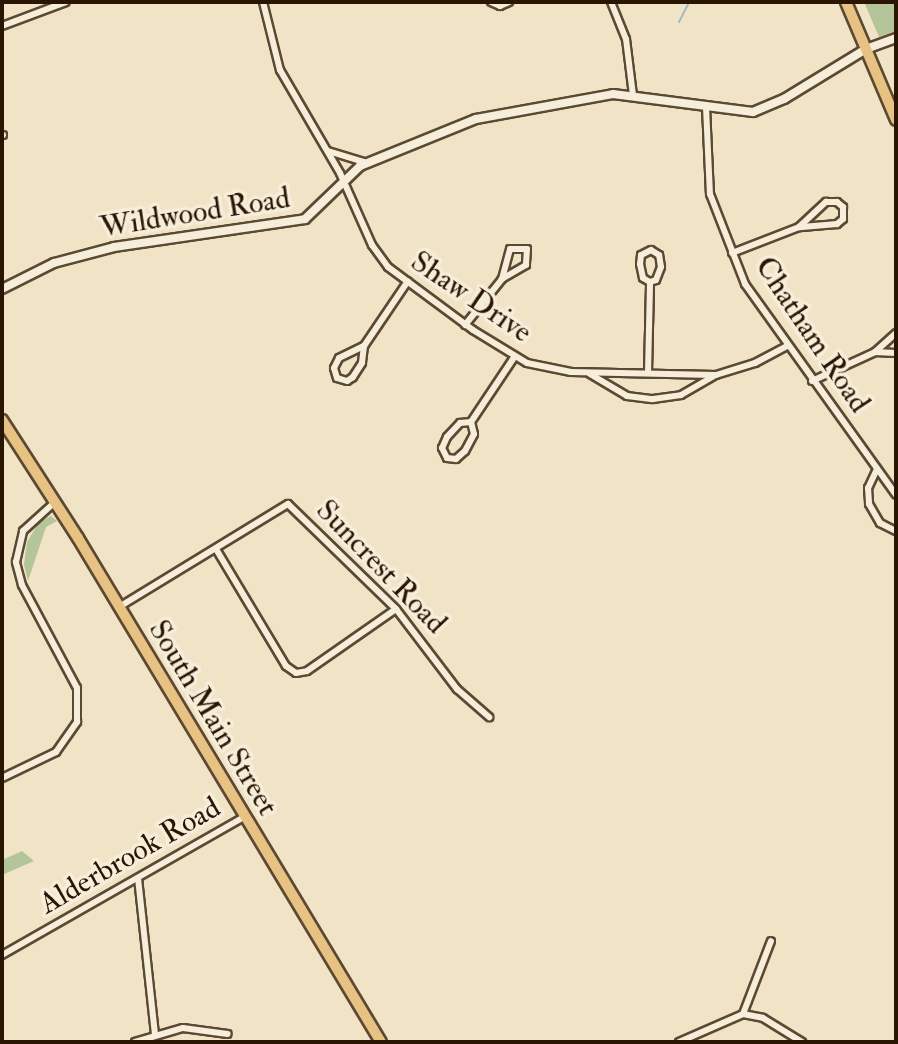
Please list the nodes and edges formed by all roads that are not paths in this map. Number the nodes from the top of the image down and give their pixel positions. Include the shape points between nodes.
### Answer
1 (66, 2) edge
2 (263, 2) edge
3 (492, 2) edge
4 (509, 2) edge
5 (611, 2) edge
6 (846, 2) edge
7 (2, 26) edge
8 (896, 38) edge
9 (866, 48) junction
10 (633, 95) junction
11 (706, 107) junction
12 (896, 120) edge
13 (325, 148) junction
14 (369, 162) junction
15 (344, 182) junction
16 (799, 227) junction
17 (732, 253) junction
18 (502, 279) junction
19 (408, 281) junction
20 (650, 282) junction
21 (2, 289) edge
22 (465, 325) junction
23 (896, 333) edge
24 (364, 346) junction
25 (787, 346) junction
26 (875, 352) junction
27 (896, 353) edge
28 (515, 356) junction
29 (588, 372) junction
30 (648, 373) junction
31 (716, 375) junction
32 (812, 381) junction
33 (2, 420) edge
34 (471, 422) junction
35 (877, 469) junction
36 (896, 495) edge
37 (55, 502) junction
38 (896, 531) edge
39 (216, 549) junction
40 (119, 607) junction
41 (396, 609) junction
42 (488, 717) dead end
43 (2, 778) edge
44 (244, 817) junction
45 (138, 878) junction
46 (771, 941) dead end
47 (2, 955) edge
48 (743, 1014) junction
49 (155, 1034) junction
50 (228, 1034) dead end
51 (135, 1042) edge
52 (381, 1042) edge
53 (678, 1042) edge
54 (802, 1042) edge

1 - 7 street
2 - 13 street, Shaw Drive via 277,63
3 - 4 street via 500,6
5 - 10 street via 626,40
6 - 9 main road
8 - 9 street, Wildwood Road
9 - 11 street, Wildwood Road via 769,107 752,112
9 - 12 main road
10 - 11 street, Wildwood Road
10 - 14 street, Wildwood Road via 601,95 485,116
11 - 17 street, Chatham Road via 710,194
13 - 14 street via 345,160
13 - 15 street, Shaw Drive
14 - 15 street, Wildwood Road
15 - 19 street, Shaw Drive via 372,245 388,267
15 - 21 street, Wildwood Road via 316,212 299,221 127,244 54,263
16 - 16 street via 822,204 834,201 843,207 843,219 834,225
16 - 17 street
17 - 25 street, Chatham Road via 755,300
18 - 18 street via 508,252 524,247 528,262
18 - 22 street
19 - 22 street, Shaw Drive
19 - 24 street
20 - 20 street via 656,280 661,267 659,255 651,250 641,256 640,264 643,278
20 - 30 street
22 - 28 street, Shaw Drive
23 - 26 street
24 - 24 street via 362,363 353,377 337,378 334,368 339,358
25 - 31 street, Shaw Drive
25 - 32 street, Chatham Road
26 - 27 street
26 - 32 street
28 - 29 street, Shaw Drive via 553,368
28 - 34 street
29 - 30 street, Shaw Drive
29 - 31 street via 627,396 653,399 681,395
30 - 31 street, Shaw Drive
32 - 35 street, Chatham Road
33 - 37 main road, South Main Street
34 - 34 street via 458,424 447,437 442,450 447,458 456,459 465,451 474,434
35 - 36 street, Chatham Road
35 - 38 street via 868,488 869,504 880,523
37 - 40 main road, South Main Street
37 - 43 street via 23,531 16,562 22,585 77,688 77,722 56,752
39 - 40 street, Suncrest Road
39 - 41 street, Suncrest Road via 288,504
39 - 41 street via 286,666 296,673
40 - 44 main road, South Main Street
41 - 42 street, Suncrest Road via 457,689
44 - 45 street, Alderbrook Road
44 - 52 main road, South Main Street
45 - 47 street, Alderbrook Road
45 - 49 street
46 - 48 street
48 - 53 street
48 - 54 street via 763,1018
49 - 50 street via 196,1028
49 - 51 street

